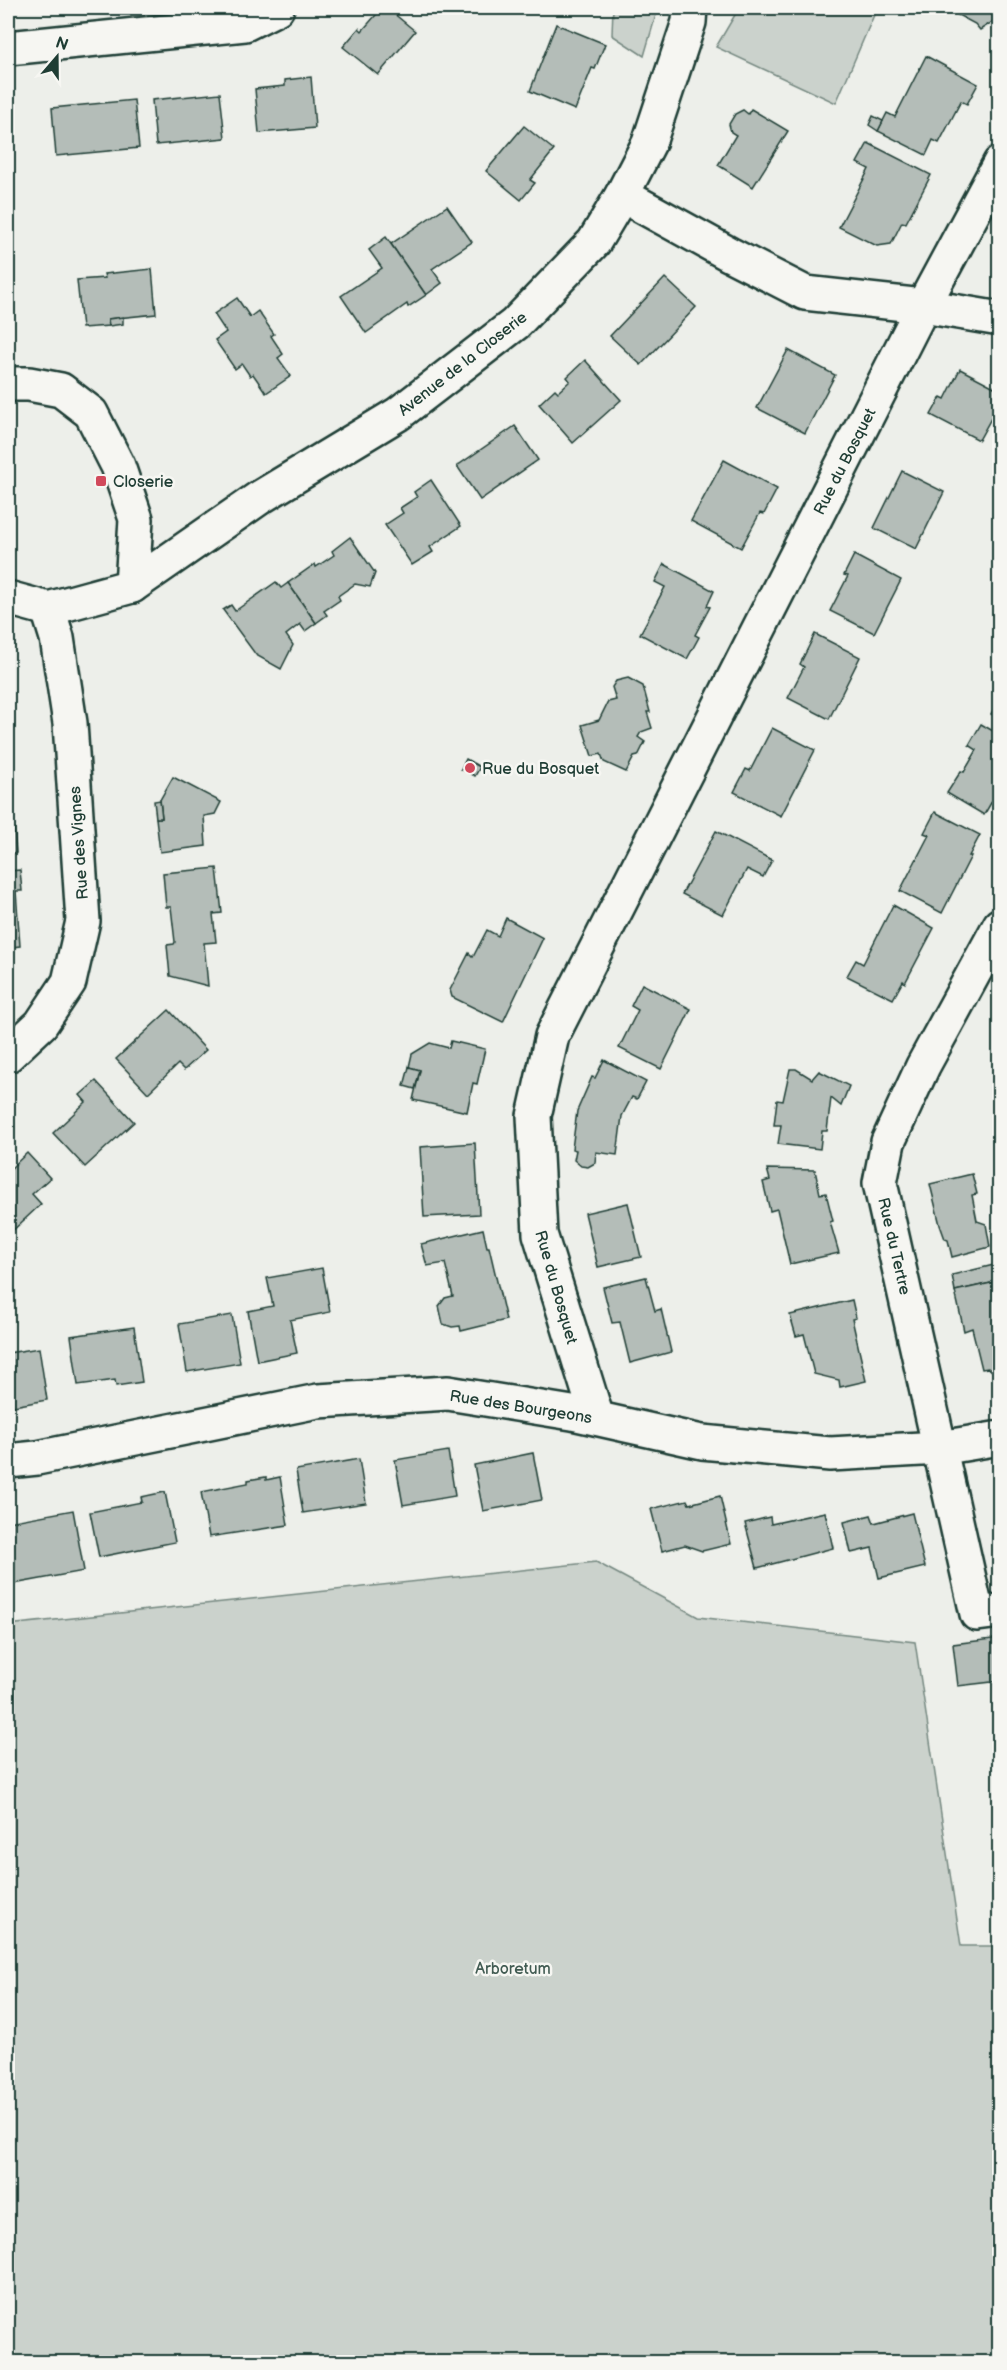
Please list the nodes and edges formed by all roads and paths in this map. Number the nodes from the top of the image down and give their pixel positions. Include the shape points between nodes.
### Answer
1 (277, 8) edge
2 (690, 8) edge
3 (8, 48) edge
4 (999, 163) edge
5 (622, 195) junction
6 (923, 306) junction
7 (999, 319) edge
8 (8, 384) edge
9 (132, 586) junction
10 (8, 598) edge
11 (48, 609) junction
12 (999, 925) edge
13 (8, 1055) edge
14 (597, 1418) junction
15 (999, 1438) edge
16 (940, 1448) junction
17 (8, 1461) edge
18 (999, 1611) edge

1 - 3 street via 245,24
2 - 5 street, Avenue de la Closerie via 648,142
4 - 6 street, Rue du Bosquet
5 - 6 street via 805,292
5 - 9 street, Avenue de la Closerie via 594,242 515,324 398,414 259,498
6 - 7 street
6 - 14 street, Rue du Bosquet via 552,1036 534,1116 540,1234
8 - 9 street via 61,390 92,413 118,466 136,519
9 - 11 street, Avenue de la Closerie
10 - 11 street
11 - 13 street, Rue des Vignes via 57,638 70,723 83,921 69,982 41,1024
12 - 16 street, Rue du Tertre via 918,1076 888,1142 880,1183
14 - 16 street, Rue des Bourgeons via 702,1442 830,1454
14 - 17 street, Rue des Bourgeons via 448,1393 318,1401
15 - 16 street, Rue des Bourgeons
16 - 18 street, Rue du Tertre via 977,1614

